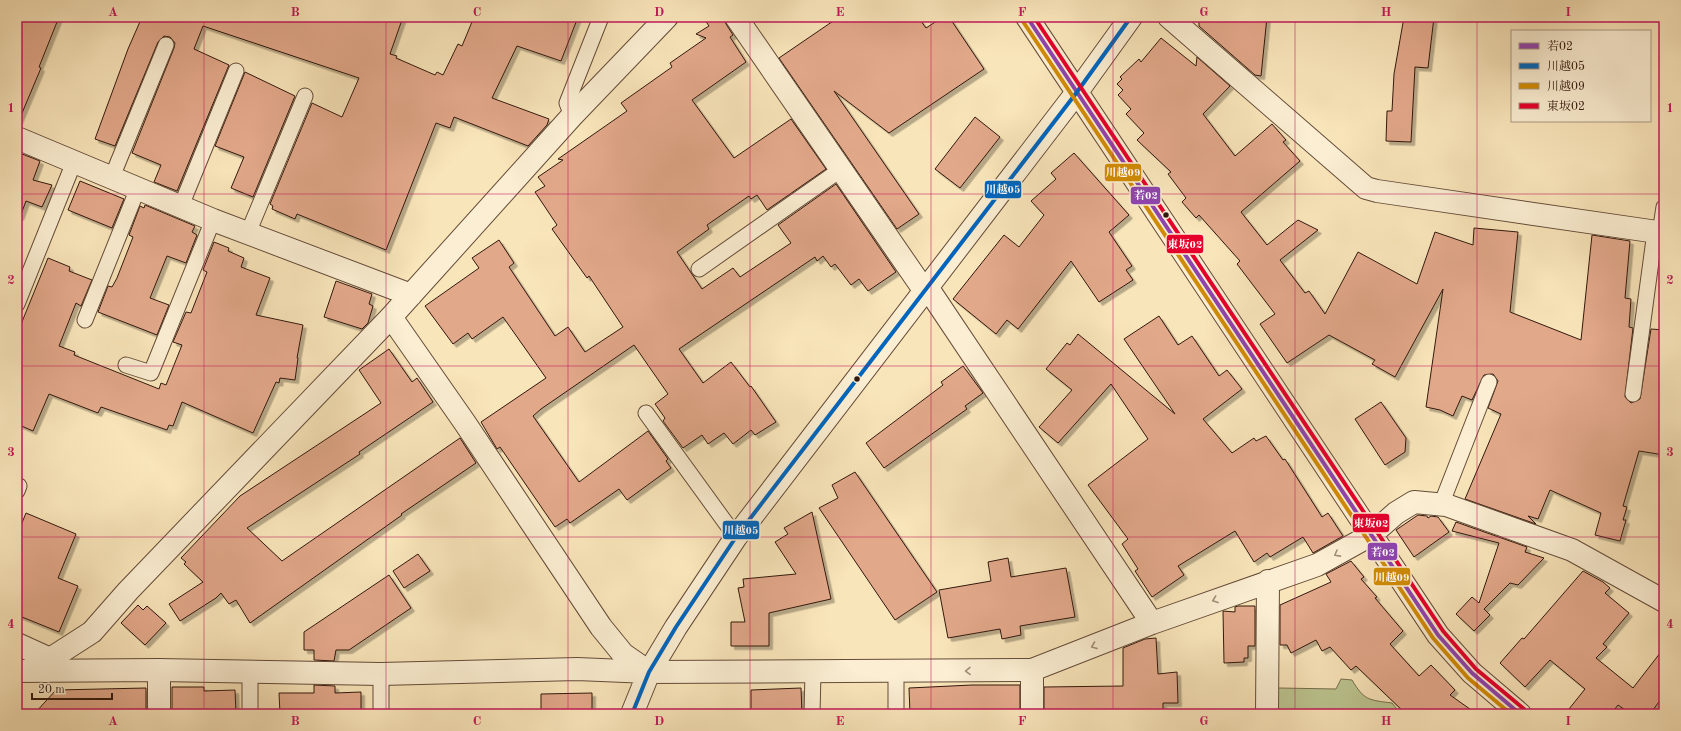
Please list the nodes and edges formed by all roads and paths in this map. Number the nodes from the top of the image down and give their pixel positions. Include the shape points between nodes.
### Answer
1 (601, 17) edge
2 (667, 17) edge
3 (736, 17) edge
4 (1027, 17) edge
5 (1131, 17) edge
6 (1169, 17) edge
7 (166, 45) dead end
8 (236, 71) dead end
9 (1077, 92) junction
10 (305, 96) dead end
11 (572, 116) junction
12 (17, 138) edge
13 (74, 162) junction
14 (840, 170) junction
15 (112, 177) junction
16 (138, 188) junction
17 (181, 206) junction
18 (1664, 207) edge
19 (213, 220) junction
20 (248, 233) junction
21 (1660, 233) edge
22 (698, 269) dead end
23 (925, 288) junction
24 (411, 295) junction
25 (17, 304) edge
26 (391, 317) junction
27 (85, 320) dead end
28 (126, 365) dead end
29 (1490, 382) dead end
30 (1634, 394) dead end
31 (646, 413) dead end
32 (1441, 505) junction
33 (1370, 535) junction
34 (736, 537) junction
35 (1268, 581) junction
36 (1664, 601) edge
37 (1152, 623) junction
38 (17, 644) edge
39 (48, 665) junction
40 (159, 670) junction
41 (1032, 670) junction
42 (17, 671) edge
43 (896, 671) junction
44 (250, 672) junction
45 (649, 672) junction
46 (813, 672) junction
47 (381, 674) junction
48 (159, 714) edge
49 (250, 714) edge
50 (381, 714) edge
51 (632, 714) edge
52 (812, 714) edge
53 (896, 714) edge
54 (1032, 714) edge
55 (1267, 714) edge
56 (1520, 714) edge

1 - 11 lane via 567,103
2 - 11 street
3 - 14 street
4 - 9 street
5 - 9 street
6 - 21 street via 1366,188
7 - 15 lane
8 - 17 lane
9 - 23 street
9 - 33 street
10 - 20 lane
11 - 24 street
12 - 13 street
13 - 15 street
13 - 25 lane
14 - 22 lane
14 - 23 street
15 - 16 street
16 - 17 street
16 - 27 lane
17 - 19 street
18 - 21 lane
19 - 20 street
19 - 28 lane via 151,373
20 - 24 street
21 - 30 lane
23 - 34 street
23 - 37 street
24 - 26 street
26 - 39 street via 92,632
26 - 45 street via 601,627 623,654
29 - 32 lane
31 - 34 lane
32 - 33 street via 1414,502
32 - 36 street via 1572,550
33 -> 35 street via 1317,565
33 - 56 street via 1438,635 1472,673
34 - 45 street
35 -> 37 street
35 - 55 street
37 -> 41 street
38 - 39 street
39 - 40 street
39 - 42 street
40 - 44 street
40 - 48 street
41 -> 43 street
41 - 54 street
43 - 46 street
43 - 53 lane
44 - 47 street
44 - 49 lane
45 - 46 street
45 - 47 street via 577,669
45 - 51 street
46 - 52 lane
47 - 50 lane

